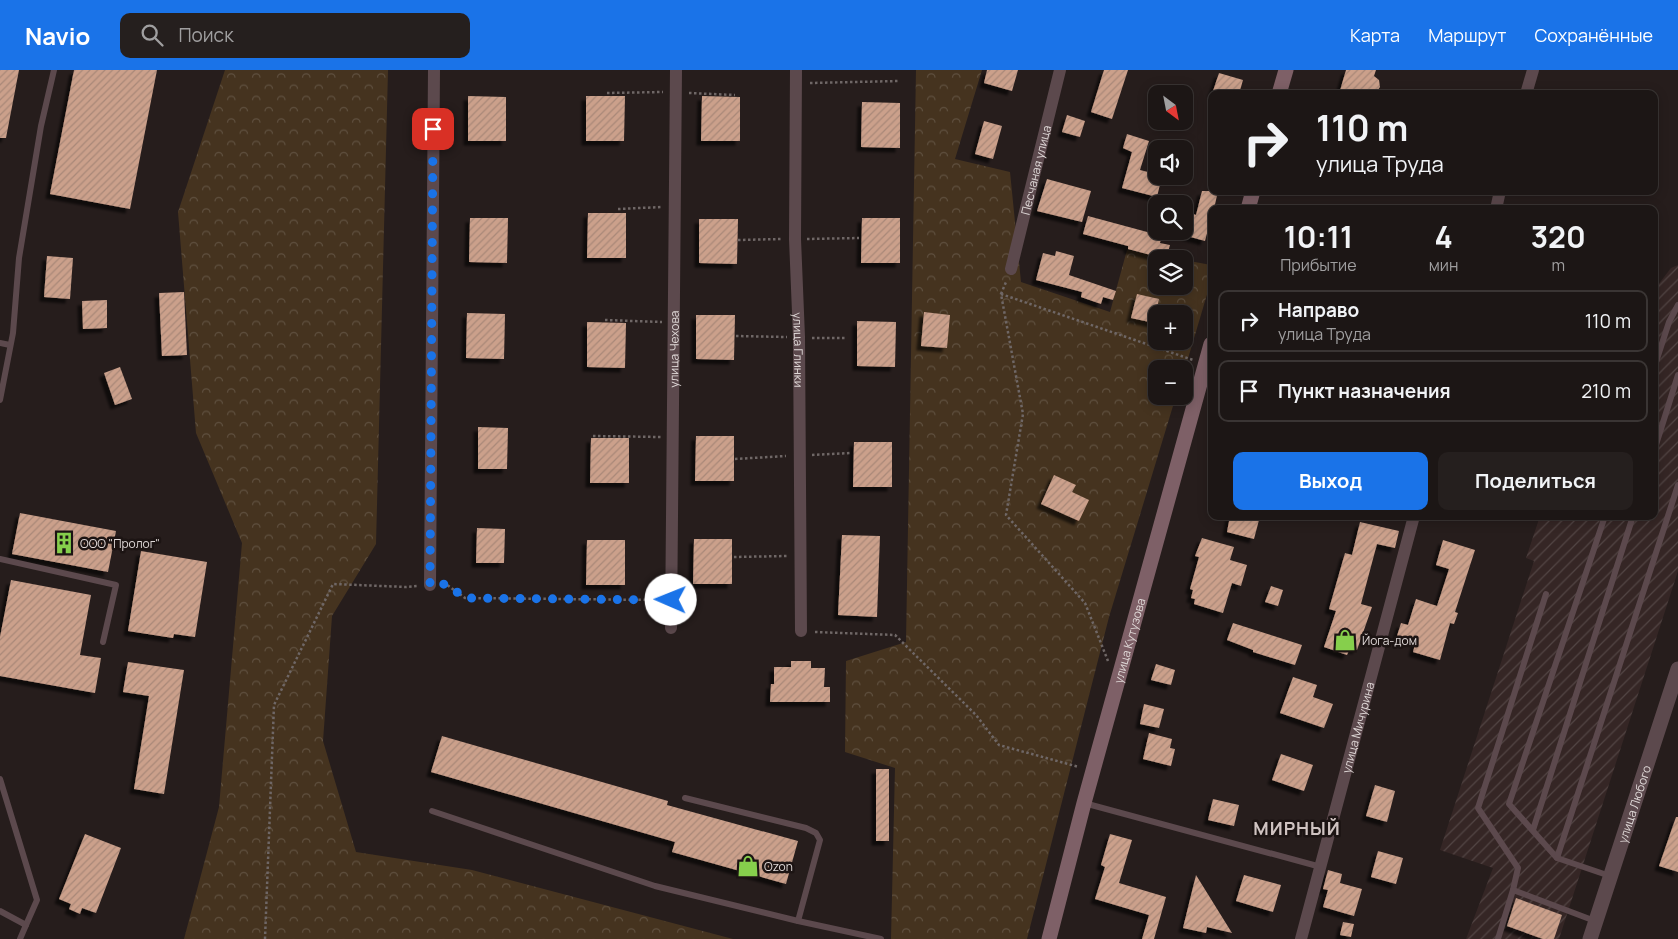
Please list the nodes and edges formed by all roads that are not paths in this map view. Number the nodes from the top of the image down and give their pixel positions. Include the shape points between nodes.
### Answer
1 (54, 70) edge
2 (434, 70) edge
3 (676, 70) edge
4 (796, 70) edge
5 (1060, 70) edge
6 (1286, 70) edge
7 (1533, 70) edge
8 (1280, 90) edge
9 (1527, 90) edge
10 (1011, 269) dead end
11 (1678, 305) edge
12 (0, 343) edge
13 (10, 345) junction
14 (1208, 355) edge
15 (1658, 356) edge
16 (1678, 375) edge
17 (0, 400) edge
18 (1658, 438) edge
19 (1678, 485) edge
20 (1413, 520) edge
21 (1604, 520) edge
22 (1632, 520) edge
23 (0, 559) edge
24 (430, 585) road end
25 (1546, 594) dead end
26 (671, 628) dead end
27 (801, 631) road end
28 (103, 642) dead end
29 (1678, 669) edge
30 (0, 779) edge
31 (685, 798) dead end
32 (1084, 803) junction
33 (432, 811) dead end
34 (1533, 830) junction
35 (1558, 858) junction
36 (1321, 867) junction
37 (1610, 876) junction
38 (1513, 890) junction
39 (0, 911) edge
40 (798, 921) junction
41 (1595, 922) junction
42 (26, 925) junction
43 (20, 939) edge
44 (881, 939) edge
45 (1049, 939) edge
46 (1301, 939) edge
47 (1498, 939) edge
48 (1590, 939) edge

1 - 13 lane via 19,258
2 - 24 street
3 - 26 street, улица Чехова
4 - 27 street, улица Глинки via 795,239
5 - 10 street, Песчаная улица
6 - 8 main road
7 - 9 street
11 - 15 lane
12 - 13 lane
13 - 17 lane
14 - 32 main road, улица Кутузова
16 - 18 lane
19 - 35 lane
20 - 36 street, улица Мичурина
21 - 34 lane via 1509,804
22 - 34 lane
23 - 28 lane via 116,585
25 - 38 lane via 1478,808 1518,868
29 - 37 street, улица Любого
30 - 42 lane via 37,900
31 - 40 lane via 816,833 820,840
32 - 36 lane
32 - 45 main road, улица Кутузова
33 - 40 lane via 655,886
34 - 35 lane
35 - 37 lane
36 - 46 street, улица Мичурина
37 - 41 street, улица Любого
38 - 41 lane
38 - 47 lane
39 - 42 lane
40 - 44 lane
41 - 48 street, улица Любого
42 - 43 lane

